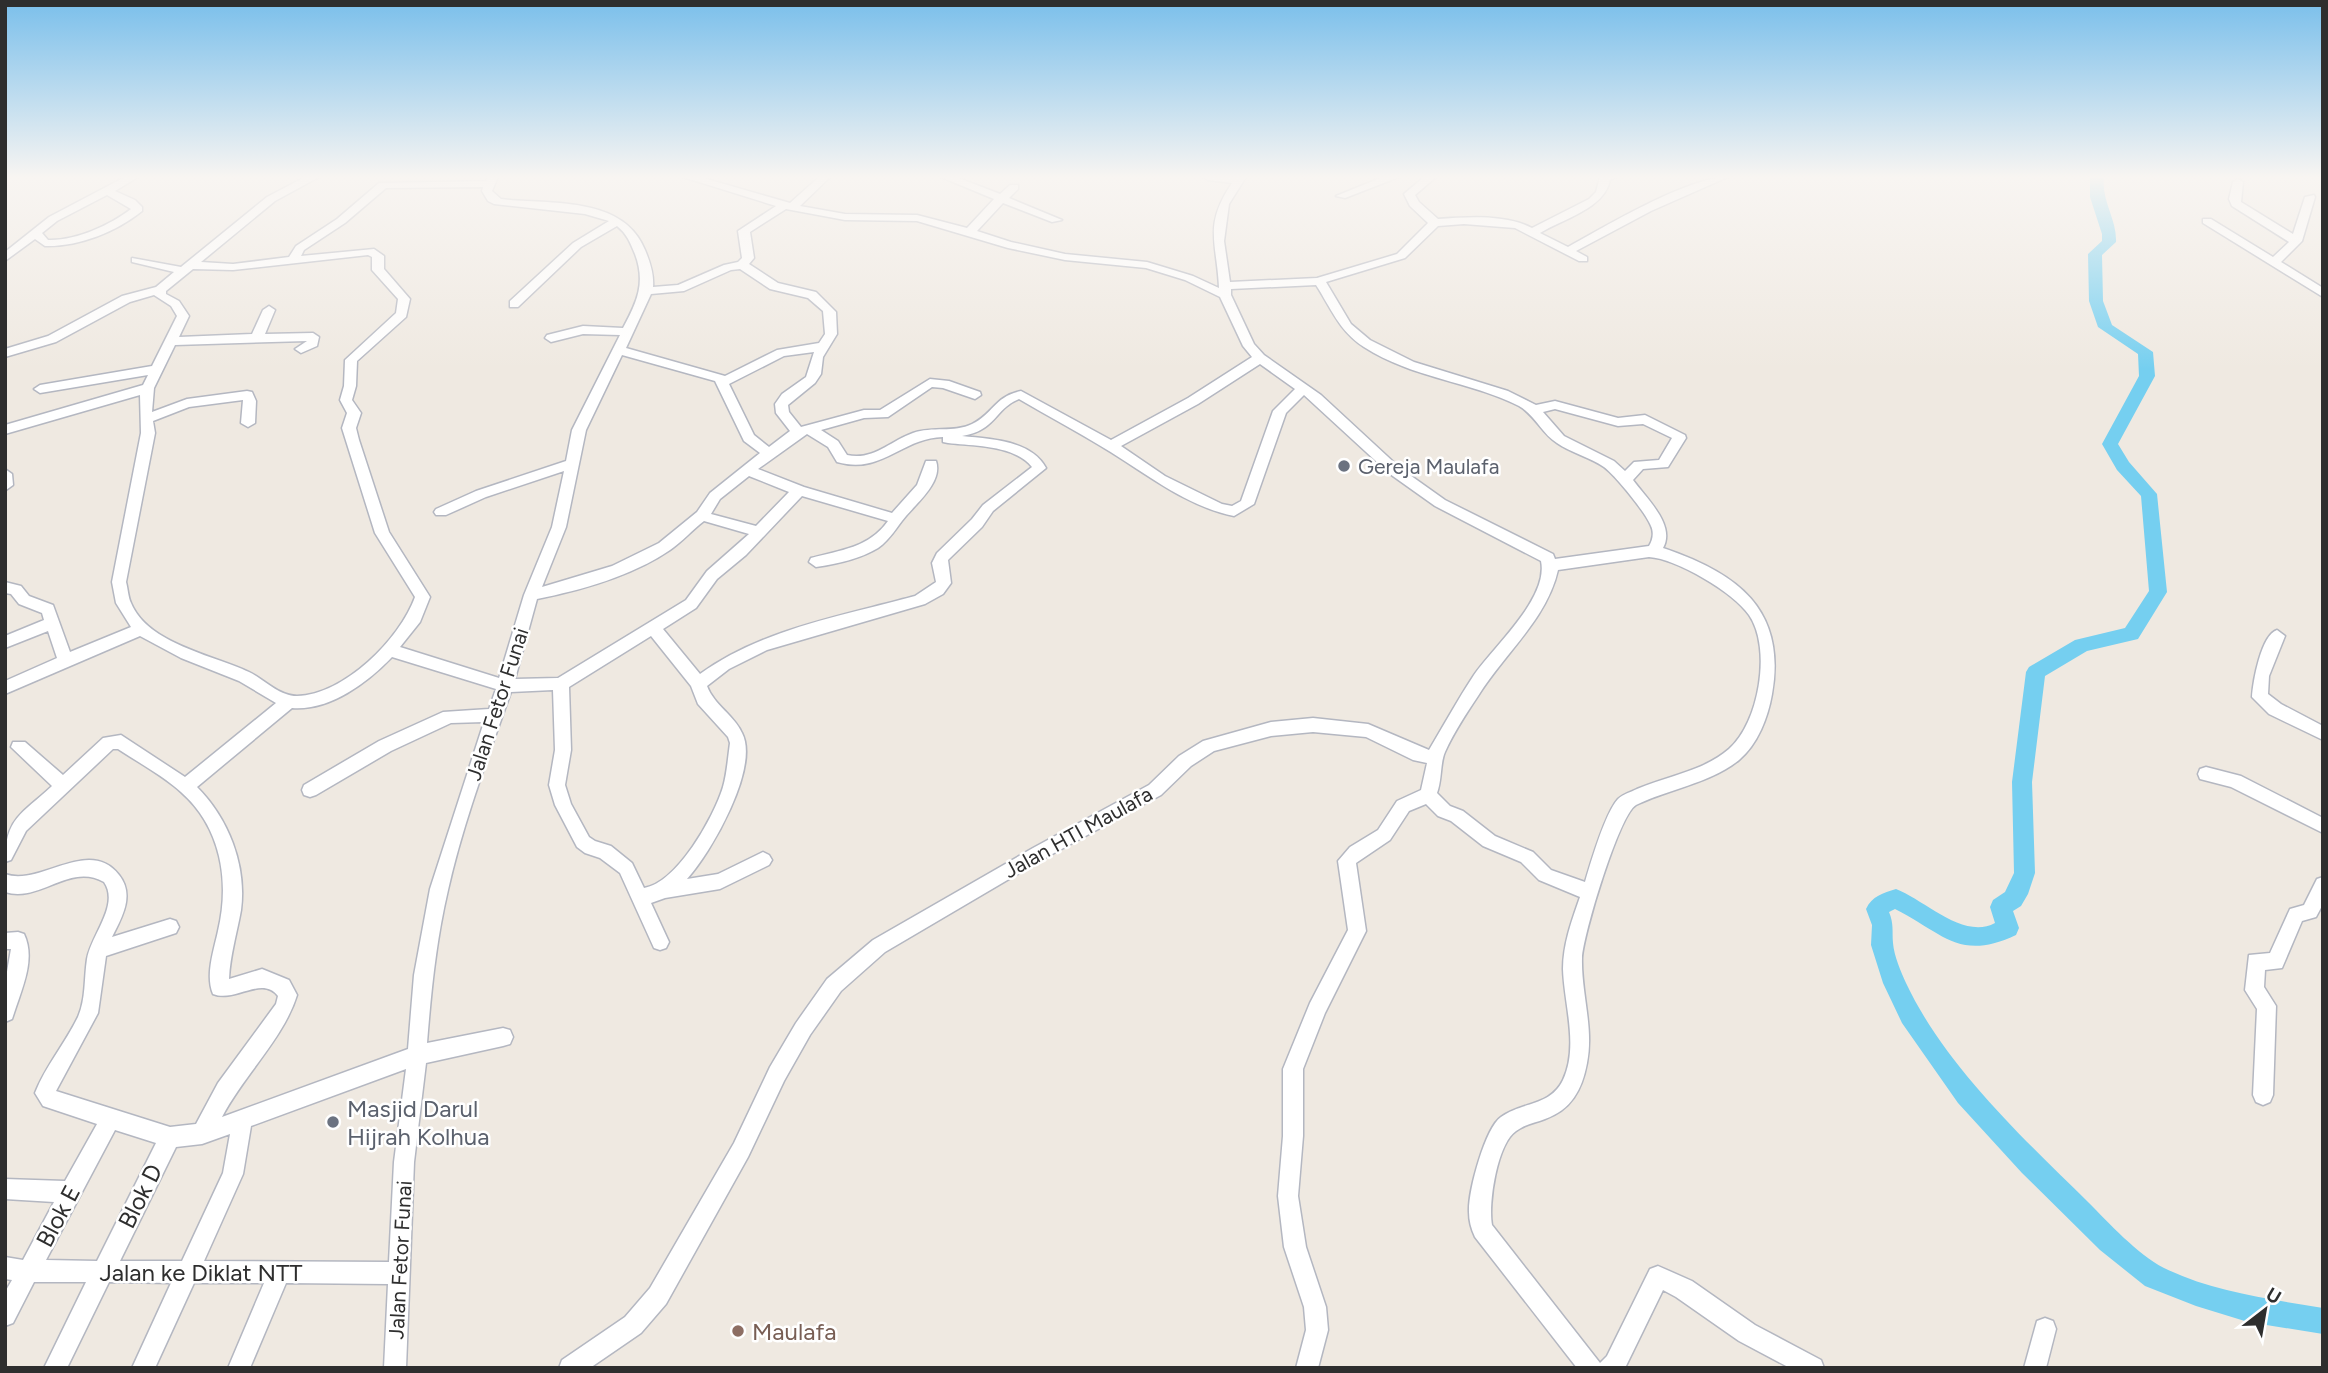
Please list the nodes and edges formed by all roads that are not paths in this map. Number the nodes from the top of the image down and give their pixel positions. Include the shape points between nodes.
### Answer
1 (26, 241) edge
2 (43, 241) edge
3 (62, 241) edge
4 (220, 241) edge
5 (311, 241) edge
6 (584, 241) edge
7 (636, 241) edge
8 (745, 241) edge
9 (997, 241) edge
10 (1218, 241) edge
11 (1417, 241) edge
12 (1550, 241) edge
13 (1587, 241) edge
14 (2240, 241) edge
15 (2296, 242) edge
16 (1568, 251) junction
17 (5, 258) edge
18 (1583, 259) dead end
19 (136, 260) dead end
20 (293, 260) junction
21 (2274, 262) junction
22 (742, 265) junction
23 (188, 268) junction
24 (1319, 281) junction
25 (160, 290) junction
26 (1225, 290) junction
27 (647, 291) junction
28 (2323, 293) edge
29 (514, 304) dead end
30 (269, 310) dead end
31 (626, 332) junction
32 (257, 338) junction
33 (551, 338) dead end
34 (170, 341) junction
35 (825, 346) junction
36 (301, 349) dead end
37 (619, 350) junction
38 (5, 353) edge
39 (1260, 358) junction
40 (155, 370) junction
41 (724, 381) junction
42 (148, 388) junction
43 (1304, 388) junction
44 (40, 389) dead end
45 (975, 395) dead end
46 (1534, 410) junction
47 (147, 419) junction
48 (248, 423) dead end
49 (5, 430) edge
50 (804, 431) junction
51 (928, 434) junction
52 (1111, 446) junction
53 (769, 453) junction
54 (573, 463) junction
55 (931, 464) dead end
56 (747, 470) junction
57 (5, 474) edge
58 (1625, 479) junction
59 (6, 485) edge
60 (799, 490) junction
61 (441, 512) dead end
62 (702, 516) junction
63 (896, 517) junction
64 (759, 532) junction
65 (1654, 551) junction
66 (816, 562) dead end
67 (1552, 565) junction
68 (5, 587) edge
69 (531, 595) junction
70 (52, 622) junction
71 (139, 623) junction
72 (653, 628) junction
73 (2277, 636) dead end
74 (5, 642) edge
75 (389, 650) junction
76 (65, 657) junction
77 (5, 679) edge
78 (561, 684) junction
79 (698, 684) junction
80 (505, 686) junction
81 (5, 688) edge
82 (288, 702) junction
83 (495, 715) junction
84 (2323, 734) edge
85 (19, 747) dead end
86 (1436, 758) junction
87 (2206, 774) dead end
88 (64, 786) junction
89 (186, 786) junction
90 (310, 790) dead end
91 (1428, 795) junction
92 (2323, 826) edge
93 (5, 855) edge
94 (763, 860) dead end
95 (5, 882) edge
96 (2323, 885) edge
97 (662, 890) junction
98 (1591, 893) junction
99 (640, 896) junction
100 (170, 927) dead end
101 (5, 941) edge
102 (660, 942) dead end
103 (98, 950) junction
104 (11, 967) edge
105 (5, 1013) edge
106 (503, 1037) dead end
107 (417, 1055) junction
108 (2263, 1095) dead end
109 (111, 1117) junction
110 (242, 1120) junction
111 (202, 1134) junction
112 (170, 1137) junction
113 (5, 1189) edge
114 (71, 1192) junction
115 (5, 1268) edge
116 (29, 1271) junction
117 (102, 1271) junction
118 (187, 1273) junction
119 (279, 1273) junction
120 (398, 1273) junction
121 (5, 1315) edge
122 (2045, 1329) dead end
123 (1810, 1367) edge
124 (55, 1368) edge
125 (143, 1368) edge
126 (239, 1368) edge
127 (395, 1368) edge
128 (570, 1368) edge
129 (1307, 1368) edge
130 (1591, 1368) edge
131 (1609, 1368) edge
132 (2035, 1368) edge

1 - 17 street
2 - 3 street
4 - 23 street
5 - 20 street
6 - 29 street
7 - 27 street via 647,274
8 - 22 street via 748,258
9 - 26 street via 1065,257 1158,267
10 - 26 street
11 - 24 street via 1401,257
12 - 16 street
13 - 16 street
14 - 21 street
15 - 21 street
16 - 18 street
19 - 23 street
20 - 23 street
20 - 75 street via 370,251 378,256 382,277 404,299 398,318 351,360 346,400 354,413 349,428 352,440 382,533 422,597 415,618
21 - 28 street
22 - 27 street via 684,287
22 - 35 street via 774,286 812,295 827,308 831,334
23 - 25 street
24 - 26 street
24 - 46 street via 1340,319 1376,348 1414,367 1513,397
25 - 34 street via 160,296 175,304 183,316
25 - 38 street via 125,299 52,339
26 - 39 street via 1249,346
27 - 31 street, Jalan Fetor Funai
30 - 32 street
31 - 33 street via 583,330
31 - 37 street, Jalan Fetor Funai
32 - 34 street
32 - 36 street via 313,337 313,343
34 - 40 street
35 - 41 street via 781,353
35 - 50 street via 817,357 816,376 781,404 783,413
37 - 41 street via 707,372
37 - 54 street, Jalan Fetor Funai via 579,430
39 - 43 street
39 - 52 street
40 - 42 street
40 - 44 street
41 - 53 street via 744,431
42 - 47 street
42 - 49 street
43 - 52 street via 1280,411 1254,487 1245,507 1238,511 1219,508 1160,480
43 - 67 street via 1395,471 1440,503 1545,556
45 - 50 street via 930,383 883,414 864,414
46 - 58 street via 1559,439 1609,464
46 - 58 street via 1555,405 1618,422 1645,419 1678,435 1662,465 1639,465
47 - 48 street via 187,403 247,395
47 - 71 street via 119,582 127,610
50 - 51 street via 833,444 842,459 851,463 874,460
50 - 53 street
51 - 52 street via 980,426 1009,397 1021,395
51 - 79 street via 1018,451 1034,459 1039,468 988,508 942,557 943,583 938,590 920,600 762,645
53 - 56 street
54 - 61 street
54 - 69 street, Jalan Fetor Funai via 559,527
55 - 63 street via 920,491
56 - 60 street
56 - 62 street via 715,496
57 - 59 street
58 - 65 street via 1658,524 1660,540
60 - 63 street
60 - 64 street
62 - 64 street
62 - 69 street via 664,547 570,587
63 - 66 street via 883,536 866,549
64 - 72 street via 712,575 696,600
65 - 67 street
65 - 98 street via 1710,577 1758,615 1769,670 1760,717 1745,744 1712,768 1623,804
67 - 86 street via 1531,615 1481,678
68 - 70 street via 48,609
69 - 80 street, Jalan Fetor Funai
70 - 74 street
70 - 76 street
71 - 76 street via 120,636
71 - 82 street via 164,645 241,675
72 - 78 street
72 - 79 street
73 - 84 street via 2261,676 2260,697
75 - 80 street
75 - 82 street via 336,691 315,700
76 - 77 street
76 - 81 street
78 - 80 street
78 - 99 street via 563,750 557,785 563,805 583,842 619,860
79 - 97 street via 704,700 737,738 733,779 712,831 692,861
80 - 83 street, Jalan Fetor Funai
82 - 89 street
83 - 90 street via 449,717 385,746
83 - 107 street, Jalan Fetor Funai via 439,889 423,975
85 - 88 street
86 - 91 street
86 - 128 street, Jalan HTI Maulafa via 1368,731 1324,726 1271,729 1209,746 1185,761 1155,790 879,946 839,980 803,1029 658,1296 633,1325
87 - 92 street via 2235,781
88 - 89 street via 114,741
88 - 93 street via 20,826
89 - 111 street via 202,801 231,864 232,907 220,988 262,978 282,986 288,995 284,1008 225,1090
91 - 98 street via 1489,841 1527,857 1545,875
91 - 129 street via 1403,806 1384,835 1347,861 1357,931 1294,1063 1288,1196 1295,1247 1315,1307 1317,1331
94 - 97 street via 720,881
95 - 103 street via 23,886 81,869 100,870 118,888 119,900
96 - 108 street via 2310,911 2296,915 2275,962 2256,961 2255,990 2267,1006
97 - 99 street
98 - 130 street via 1573,952 1579,1039 1575,1075 1559,1104 1506,1125 1495,1139 1479,1207 1482,1230
99 - 102 street
100 - 103 street
101 - 104 street via 18,940 20,945
103 - 109 street via 90,1013 45,1093
104 - 105 street
106 - 107 street
107 - 110 street
107 - 120 street, Jalan Fetor Funai via 404,1162
109 - 112 street
109 - 114 street, Blok E
110 - 111 street
110 - 118 street via 233,1174
111 - 112 street
112 - 117 street, Blok D
113 - 114 street
114 - 116 street, Blok E
115 - 116 street, Jalan ke Diklat NTT
116 - 117 street, Jalan ke Diklat NTT
116 - 121 street, Blok E
117 - 118 street, Jalan ke Diklat NTT
117 - 124 street, Blok D
118 - 119 street, Jalan ke Diklat NTT
118 - 125 street
119 - 120 street, Jalan ke Diklat NTT
119 - 126 street
120 - 127 street, Jalan Fetor Funai
122 - 132 street
123 - 131 street via 1658,1277

